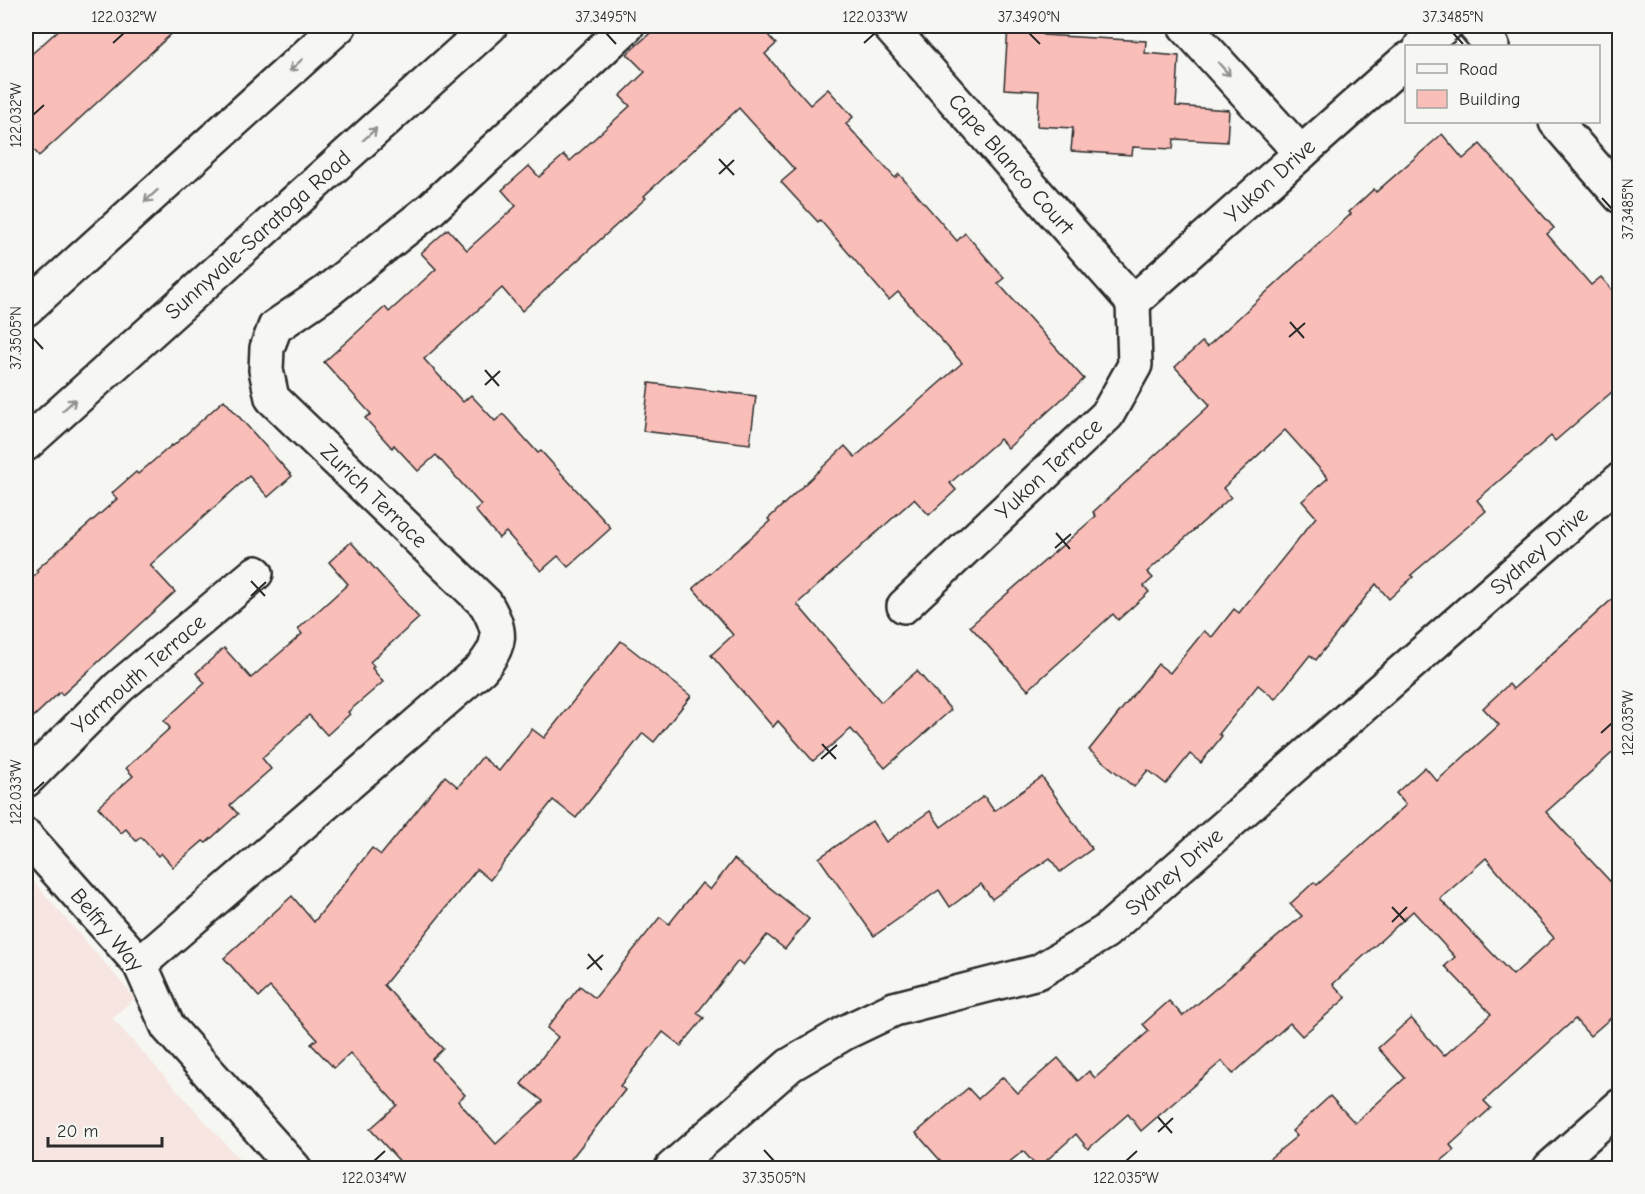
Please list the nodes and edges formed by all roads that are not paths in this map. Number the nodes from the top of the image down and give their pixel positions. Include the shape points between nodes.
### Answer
1 (339, 26) edge
2 (490, 26) edge
3 (627, 26) edge
4 (888, 26) edge
5 (1185, 26) edge
6 (1445, 26) edge
7 (1475, 26) edge
8 (1422, 45) edge
9 (1491, 45) edge
10 (1405, 62) edge
11 (1557, 123) edge
12 (1301, 153) junction
13 (1620, 196) edge
14 (1133, 302) junction
15 (26, 309) edge
16 (26, 444) edge
17 (1620, 480) edge
18 (256, 573) dead end
19 (904, 606) dead end
20 (26, 780) edge
21 (26, 836) edge
22 (140, 964) junction
23 (1620, 1106) edge
24 (294, 1168) edge
25 (672, 1168) edge
26 (1550, 1168) edge

1 -> 15 street
16 -> 2 street, Sunnyvale-Saratoga Road
3 - 22 street, Zurich Terrace via 431,209 275,327 267,348 266,370 272,398 486,604 496,622 497,639 493,655 481,669
4 - 14 street, Cape Blanco Court
5 -> 12 street
6 - 8 street
7 - 9 street
10 - 12 street, Yukon Drive
11 - 13 street
12 - 14 street, Yukon Drive
14 - 19 street, Yukon Terrace via 1135,365 1107,415
17 - 25 street, Sydney Drive via 1105,932 1038,972 894,1009 846,1032 790,1065
18 - 20 street, Yarmouth Terrace via 119,687
21 - 22 street, Belfry Way
22 - 24 street, Belfry Way via 168,1027
23 - 26 street

